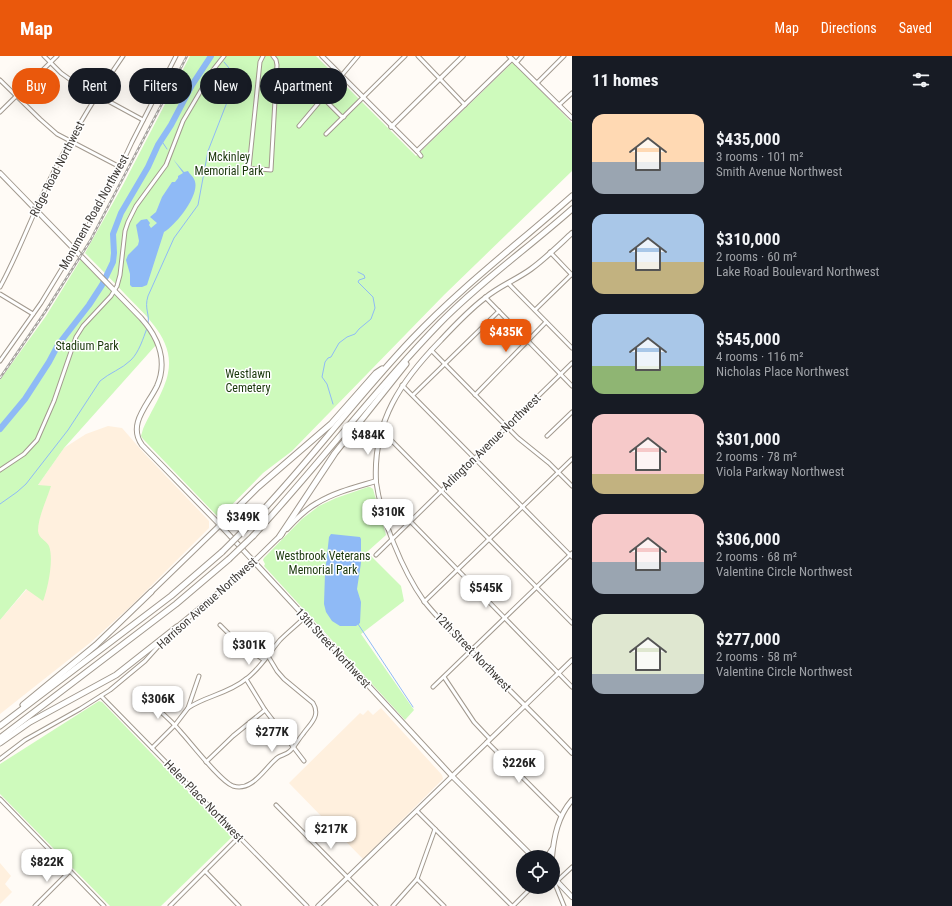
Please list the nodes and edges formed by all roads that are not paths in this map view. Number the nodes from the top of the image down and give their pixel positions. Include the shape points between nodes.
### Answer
1 (44, 56) edge
2 (57, 56) edge
3 (123, 56) edge
4 (176, 56) edge
5 (224, 56) edge
6 (263, 56) edge
7 (273, 56) edge
8 (322, 56) edge
9 (358, 56) edge
10 (405, 56) edge
11 (418, 56) edge
12 (463, 56) edge
13 (522, 56) edge
14 (564, 56) edge
15 (511, 57) edge
16 (51, 62) junction
17 (516, 62) junction
18 (45, 68) edge
19 (115, 68) edge
20 (333, 68) edge
21 (347, 69) edge
22 (68, 78) edge
23 (440, 79) junction
24 (0, 80) edge
25 (347, 82) edge
26 (537, 83) junction
27 (12, 92) edge
28 (572, 92) edge
29 (363, 97) junction
30 (12, 100) edge
31 (24, 104) edge
32 (91, 104) edge
33 (112, 104) edge
34 (318, 104) edge
35 (329, 104) edge
36 (465, 104) junction
37 (559, 105) junction
38 (0, 112) edge
39 (344, 117) junction
40 (572, 118) edge
41 (143, 120) junction
42 (299, 126) dead end
43 (392, 127) junction
44 (326, 134) dead end
45 (69, 140) junction
46 (417, 151) junction
47 (422, 156) dead end
48 (120, 167) junction
49 (0, 174) edge
50 (572, 196) edge
51 (36, 209) junction
52 (572, 210) edge
53 (571, 236) edge
54 (75, 248) junction
55 (550, 252) junction
56 (572, 275) edge
57 (508, 283) junction
58 (0, 287) edge
59 (113, 288) junction
60 (0, 294) edge
61 (485, 297) junction
62 (534, 310) junction
63 (498, 311) junction
64 (33, 314) junction
65 (546, 322) junction
66 (528, 341) junction
67 (418, 346) junction
68 (572, 348) edge
69 (431, 350) junction
70 (0, 361) edge
71 (391, 362) junction
72 (445, 364) junction
73 (572, 364) edge
74 (561, 374) junction
75 (402, 385) junction
76 (572, 386) edge
77 (413, 395) junction
78 (475, 395) junction
79 (572, 412) edge
80 (507, 427) junction
81 (380, 433) junction
82 (547, 436) dead end
83 (475, 458) junction
84 (572, 459) edge
85 (0, 470) edge
86 (558, 472) junction
87 (376, 481) junction
88 (572, 486) edge
89 (441, 491) junction
90 (522, 507) junction
91 (410, 521) junction
92 (220, 525) junction
93 (280, 536) junction
94 (392, 538) junction
95 (489, 539) junction
96 (376, 554) dead end
97 (571, 555) edge
98 (254, 562) junction
99 (457, 570) junction
100 (536, 588) junction
101 (151, 592) joint
102 (424, 602) junction
103 (305, 617) junction
104 (505, 618) junction
105 (572, 623) edge
106 (220, 625) dead end
107 (177, 627) junction
108 (471, 651) junction
109 (268, 656) junction
110 (264, 660) junction
111 (572, 660) edge
112 (559, 673) junction
113 (199, 676) dead end
114 (444, 677) junction
115 (246, 679) junction
116 (433, 687) dead end
117 (572, 687) edge
118 (101, 696) junction
119 (152, 704) dead end
120 (525, 706) junction
121 (188, 708) junction
122 (265, 710) junction
123 (175, 725) junction
124 (0, 726) edge
125 (0, 738) edge
126 (489, 741) junction
127 (0, 743) edge
128 (294, 747) junction
129 (152, 748) junction
130 (572, 753) edge
131 (0, 759) edge
132 (304, 761) dead end
133 (206, 762) junction
134 (452, 776) junction
135 (0, 800) edge
136 (572, 800) edge
137 (276, 805) dead end
138 (417, 811) junction
139 (561, 816) junction
140 (435, 829) junction
141 (239, 837) junction
142 (553, 849) edge
143 (526, 850) edge
144 (572, 867) edge
145 (70, 871) junction
146 (204, 871) junction
147 (560, 875) edge
148 (347, 878) junction
149 (417, 879) junction
150 (560, 885) edge
151 (525, 894) edge
152 (560, 894) edge
153 (572, 897) edge
154 (35, 906) edge
155 (104, 906) edge
156 (170, 906) edge
157 (239, 906) edge
158 (307, 906) edge
159 (318, 906) edge
160 (376, 906) edge
161 (393, 906) edge
162 (444, 906) edge
163 (512, 906) edge
164 (564, 906) edge

1 - 16 street
2 - 16 street
3 - 19 street, Ridge Road Northwest
4 - 41 street, Monument Road Northwest
5 - 59 street via 183,122 166,165 136,206 128,222 120,275
6 - 7 street via 260,62 249,168 272,170 277,65
8 - 20 street
9 - 21 street
10 - 29 street
11 - 23 street
12 - 23 street
13 - 17 street
14 - 26 street
15 - 17 street
15 - 36 street
16 - 18 street
16 - 22 street
17 - 26 street
23 - 36 street
23 - 43 street
24 - 27 street
25 - 29 street
26 - 37 street
28 - 37 street
29 - 39 street
29 - 43 street
30 - 38 street
31 - 45 street via 51,129
32 - 45 street, Ridge Road Northwest
33 - 41 street
34 - 42 street
35 - 39 street
36 - 46 street
37 - 40 street
39 - 44 street
41 - 48 street, Monument Road Northwest
43 - 46 street
45 - 48 street
45 - 51 street, Ridge Road Northwest
46 - 47 street
48 - 54 street, Monument Road Northwest
49 - 51 main road
50 - 71 highway via 454,297
51 - 54 main road
51 - 58 street, Ridge Road Northwest
52 - 67 highway via 474,292
53 - 55 main road
54 - 59 main road
54 - 64 street, Monument Road Northwest
55 - 56 street
55 - 57 main road via 530,270
56 - 62 street
57 - 61 main road
57 - 62 street
59 - 85 street via 107,300 76,337 54,401 36,440 28,450
59 - 92 main road, 13th Street Northwest via 152,330 159,347 161,368 157,386 136,427 142,445
60 - 64 street
61 - 63 street
61 - 69 main road
62 - 65 street
63 - 66 street
63 - 72 street
64 - 70 street, Monument Road Northwest
65 - 66 street
65 - 68 street
66 - 74 street
66 - 78 street
67 - 93 highway via 339,448
67 - 125 highway, bridge via 253,536 229,559 182,600
69 - 72 street
69 - 75 main road
71 - 92 highway via 376,373 328,427 269,477
71 - 124 highway, bridge via 272,500 222,552 171,596
72 - 77 street
72 - 78 street
73 - 74 street, Arlington Avenue Northwest
74 - 76 street
74 - 80 street, Arlington Avenue Northwest
75 - 77 street
75 - 81 main road via 390,405
77 - 83 street
78 - 80 street
79 - 82 street
80 - 83 street, Arlington Avenue Northwest
80 - 86 street
81 - 87 main road
81 - 89 street via 388,437
83 - 89 street, Arlington Avenue Northwest
83 - 90 street
84 - 86 street
86 - 88 street
86 - 90 street
87 - 93 main road, Harrison Avenue Northwest via 336,494 318,503
87 - 94 street, 12th Street Northwest via 383,515
89 - 91 street, Arlington Avenue Northwest
89 - 95 street
90 - 95 street
90 - 97 street
91 - 94 street, Arlington Avenue Northwest
91 - 99 street
92 - 98 main road, 13th Street Northwest
92 - 101 main road
93 - 98 main road, Harrison Avenue Northwest
94 - 96 street, Arlington Avenue Northwest
94 - 102 street, 12th Street Northwest via 407,574
95 - 99 street
95 - 100 street
97 - 100 street
98 - 103 main road, 13th Street Northwest
98 - 107 main road, Harrison Avenue Northwest
99 - 102 street
99 - 104 street
100 - 104 street
100 - 105 street
101 - 124 highway via 96,645 30,698
102 - 108 street, 12th Street Northwest
103 - 109 street via 281,639
103 - 134 main road, 13th Street Northwest
104 - 108 street
104 - 112 street
106 - 110 street via 236,641
107 - 118 street, Harrison Avenue Northwest via 135,670
107 - 127 highway via 116,675 30,722
108 - 114 street
108 - 120 street, 12th Street Northwest
109 - 110 street
109 - 128 street via 284,679 315,707 314,719
110 - 115 street
111 - 112 street
112 - 117 street
112 - 120 street
113 - 121 street
114 - 116 street
114 - 126 street
115 - 121 street via 230,690
115 - 122 street
118 - 129 street, Helen Place Northwest
118 - 131 street, Harrison Avenue Northwest via 25,740
119 - 123 street
120 - 126 street
120 - 130 street, 12th Street Northwest
121 - 123 street
122 - 128 street
122 - 133 street
123 - 129 street
123 - 133 street
126 - 134 street
126 - 139 street
128 - 132 street
128 - 133 street via 244,787 229,784
129 - 141 street, Helen Place Northwest
134 - 138 street
134 - 143 main road, 13th Street Northwest
135 - 145 street
136 - 139 main road
137 - 148 street
138 - 140 street
138 - 148 street
139 - 142 main road
140 - 149 street
140 - 163 street
141 - 146 street
141 - 158 street, Helen Place Northwest
144 - 147 street
145 - 154 street
145 - 155 street
146 - 156 street
146 - 157 street
148 - 159 street
148 - 160 street
149 - 161 street
149 - 162 street
150 - 153 main road
151 - 163 street
152 - 164 street

